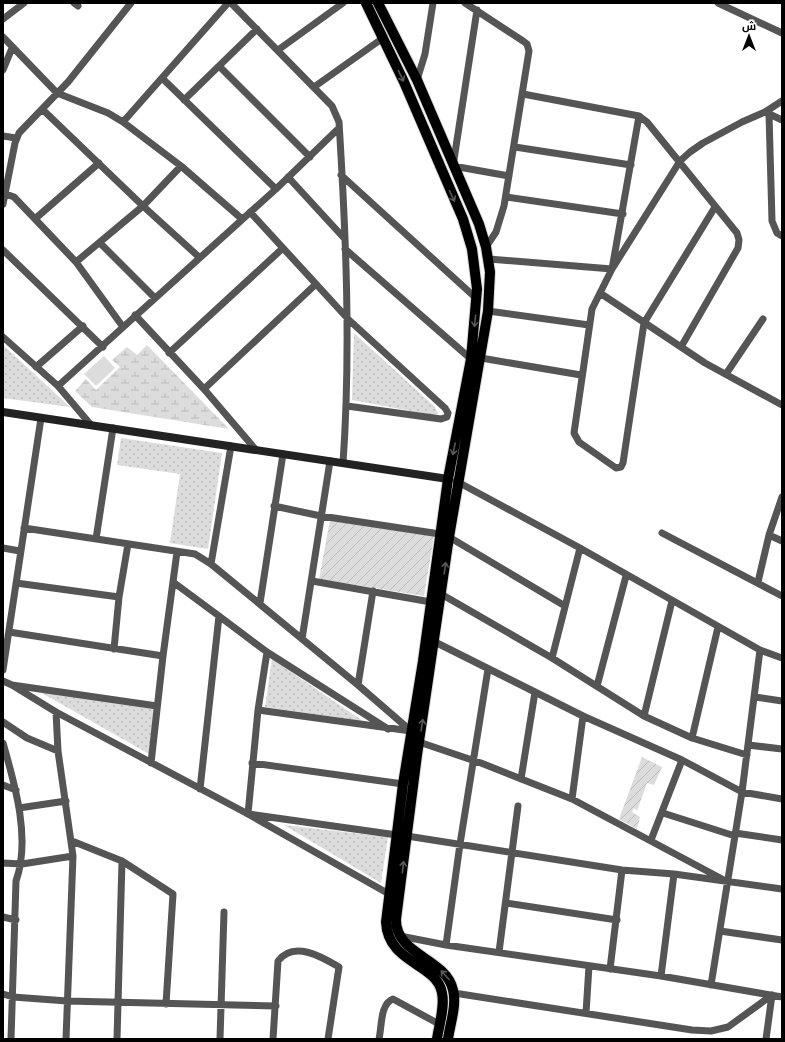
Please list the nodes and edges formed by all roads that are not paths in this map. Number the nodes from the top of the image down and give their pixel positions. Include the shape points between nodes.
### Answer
1 (24, 3) edge
2 (131, 3) edge
3 (229, 3) edge
4 (343, 3) edge
5 (366, 3) edge
6 (378, 3) edge
7 (433, 3) edge
8 (466, 3) edge
9 (718, 3) edge
10 (477, 10) junction
11 (3, 19) edge
12 (257, 29) junction
13 (782, 33) edge
14 (3, 37) edge
15 (383, 38) junction
16 (12, 48) junction
17 (278, 50) junction
18 (403, 53) junction
19 (393, 60) junction
20 (219, 66) junction
21 (3, 70) edge
22 (163, 79) junction
23 (416, 80) junction
24 (314, 87) junction
25 (57, 92) junction
26 (523, 94) junction
27 (184, 100) junction
28 (782, 101) edge
29 (42, 108) junction
30 (767, 113) junction
31 (639, 116) junction
32 (782, 120) edge
33 (123, 122) junction
34 (339, 128) junction
35 (3, 136) edge
36 (16, 138) junction
37 (515, 147) junction
38 (310, 157) junction
39 (680, 161) junction
40 (100, 162) junction
41 (631, 164) junction
42 (181, 166) junction
43 (453, 166) junction
44 (341, 175) junction
45 (510, 176) junction
46 (288, 177) junction
47 (276, 189) junction
48 (4, 194) edge
49 (506, 197) junction
50 (3, 204) edge
51 (143, 206) junction
52 (715, 208) junction
53 (250, 212) junction
54 (623, 214) junction
55 (36, 218) junction
56 (242, 219) junction
57 (782, 236) edge
58 (344, 238) junction
59 (100, 243) junction
60 (486, 247) junction
61 (283, 248) junction
62 (345, 249) junction
63 (3, 250) edge
64 (199, 257) junction
65 (489, 259) junction
66 (76, 262) junction
67 (612, 269) junction
68 (316, 284) junction
69 (600, 293) junction
70 (154, 298) junction
71 (477, 299) junction
72 (488, 311) junction
73 (135, 315) junction
74 (763, 319) dead end
75 (348, 320) junction
76 (644, 323) junction
77 (589, 325) junction
78 (83, 326) junction
79 (123, 327) junction
80 (3, 337) edge
81 (103, 347) junction
82 (681, 347) junction
83 (169, 353) junction
84 (476, 359) junction
85 (36, 367) junction
86 (726, 374) junction
87 (581, 375) junction
88 (58, 386) junction
89 (204, 389) junction
90 (782, 405) edge
91 (348, 406) junction
92 (3, 412) edge
93 (41, 418) junction
94 (91, 425) junction
95 (113, 428) junction
96 (231, 446) junction
97 (256, 450) junction
98 (284, 454) junction
99 (330, 461) junction
100 (343, 463) junction
101 (448, 479) junction
102 (459, 482) junction
103 (782, 497) edge
104 (274, 506) junction
105 (321, 516) junction
106 (24, 528) junction
107 (662, 533) dead end
108 (445, 535) junction
109 (770, 535) junction
110 (96, 539) junction
111 (782, 541) edge
112 (128, 544) junction
113 (3, 548) edge
114 (580, 548) junction
115 (20, 551) junction
116 (177, 552) junction
117 (211, 564) junction
118 (626, 576) junction
119 (173, 582) junction
120 (312, 582) junction
121 (758, 582) junction
122 (16, 583) junction
123 (373, 591) junction
124 (441, 594) junction
125 (782, 596) edge
126 (119, 597) junction
127 (672, 601) junction
128 (431, 602) junction
129 (260, 603) junction
130 (564, 606) junction
131 (219, 616) junction
132 (718, 627) junction
133 (9, 632) junction
134 (302, 639) junction
135 (435, 642) junction
136 (114, 649) junction
137 (760, 650) junction
138 (267, 652) junction
139 (163, 656) junction
140 (552, 658) junction
141 (782, 658) edge
142 (488, 669) junction
143 (3, 670) edge
144 (3, 681) edge
145 (12, 685) junction
146 (358, 685) junction
147 (597, 686) junction
148 (535, 692) junction
149 (755, 697) junction
150 (782, 700) edge
151 (157, 706) junction
152 (258, 710) junction
153 (56, 712) junction
154 (583, 716) junction
155 (644, 716) junction
156 (3, 722) edge
157 (388, 729) junction
158 (411, 731) junction
159 (692, 738) junction
160 (419, 742) junction
161 (3, 743) edge
162 (748, 745) junction
163 (782, 749) edge
164 (58, 751) junction
165 (747, 755) junction
166 (682, 760) junction
167 (475, 761) junction
168 (151, 763) junction
169 (252, 763) junction
170 (410, 767) junction
171 (522, 779) junction
172 (407, 782) junction
173 (3, 786) edge
174 (200, 789) junction
175 (16, 790) junction
176 (742, 792) junction
177 (572, 799) junction
178 (782, 799) edge
179 (66, 801) junction
180 (518, 806) dead end
181 (19, 808) junction
182 (663, 813) junction
183 (248, 814) junction
184 (735, 834) junction
185 (402, 836) junction
186 (651, 840) junction
187 (782, 840) edge
188 (72, 841) junction
189 (460, 844) junction
190 (511, 851) junction
191 (73, 856) junction
192 (122, 860) junction
193 (3, 863) edge
194 (22, 864) junction
195 (622, 870) junction
196 (674, 874) junction
197 (726, 882) junction
198 (782, 889) edge
199 (390, 894) junction
200 (506, 903) junction
201 (224, 912) dead end
202 (3, 917) edge
203 (16, 920) junction
204 (617, 920) junction
205 (720, 931) junction
206 (400, 936) junction
207 (782, 940) edge
208 (446, 945) junction
209 (499, 952) junction
210 (589, 966) junction
211 (610, 969) junction
212 (660, 976) junction
213 (711, 985) junction
214 (454, 993) junction
215 (3, 994) edge
216 (772, 995) junction
217 (13, 997) junction
218 (782, 997) edge
219 (67, 1001) junction
220 (118, 1003) junction
221 (166, 1004) junction
222 (221, 1005) junction
223 (276, 1006) junction
224 (586, 1013) junction
225 (439, 1024) junction
226 (11, 1039) edge
227 (66, 1039) edge
228 (117, 1039) edge
229 (220, 1039) edge
230 (273, 1039) edge
231 (328, 1039) edge
232 (379, 1039) edge
233 (437, 1039) edge
234 (448, 1039) edge
235 (766, 1039) edge

1 - 11 street
2 - 25 street via 68,82
3 - 12 street
3 - 22 street
4 - 17 street
5 - 15 main road
6 - 18 main road
7 - 23 street via 425,54
8 - 10 street
9 - 13 street
10 - 26 street via 528,46
10 - 43 street
12 - 17 street
12 - 20 street
14 - 16 street
15 - 19 main road
15 - 24 street
16 - 21 street
16 - 25 street
17 - 24 street
18 - 19 main road
18 - 23 main road
19 -> 71 main road via 467,229 475,264
20 - 27 street
20 - 38 street
22 - 27 street
22 - 33 street
23 - 43 main road
24 - 34 street via 335,111
25 - 29 street
25 - 33 street
26 - 31 street
26 - 37 street
27 - 47 street
28 - 30 street
29 - 36 street
29 - 40 street
30 - 32 street
30 - 39 street via 742,122 703,143
30 - 57 street via 772,221
31 - 39 street
31 - 41 street
33 - 42 street
34 - 38 street
34 - 44 street
35 - 36 street
36 - 48 street
37 - 41 street
37 - 45 street
38 - 46 street
39 - 52 street
39 - 67 street
40 - 51 street
40 - 55 street
41 - 54 street
42 - 51 street
42 - 56 street
43 - 45 street
43 - 60 main road via 479,224
44 - 58 street
44 - 71 street
45 - 49 street
46 - 47 street
46 - 58 street
47 - 53 street
48 - 50 street
48 - 55 street via 14,197
49 - 54 street
49 - 60 street via 499,223
51 - 59 street
51 - 64 street
52 - 76 street
52 - 82 street via 737,233 739,244
53 - 56 street
53 - 61 street
54 - 67 street
55 - 66 street
56 - 64 street
58 - 62 street
59 - 66 street
59 - 70 street
60 - 65 main road
61 - 68 street
61 - 83 street
62 - 75 street
62 - 84 street
63 - 78 street
64 - 70 street
65 - 67 street
65 - 72 main road
66 - 79 street
67 - 69 street
68 - 75 street
68 - 89 street
69 - 76 street
69 - 77 street via 592,308
70 - 73 street
71 -> 84 main road
72 - 77 street
72 - 84 main road
73 - 79 street
73 - 83 street
74 - 86 street
75 - 91 street
75 - 91 street via 448,413 441,419
76 - 82 street
76 - 87 street via 624,463 619,468 614,467 574,436
77 - 87 street
78 - 81 street
78 - 85 street
79 - 81 street
80 - 85 street
81 - 88 street
82 - 86 street
83 - 89 street
84 - 87 street
84 -> 101 main road
84 - 102 main road
85 - 88 street
86 - 90 street
88 - 94 street
89 - 97 street
91 - 100 street
92 - 93 main road
93 - 94 main road
93 - 106 street
94 - 95 main road
95 - 96 main road
95 - 110 street
96 - 97 main road
96 - 117 street
97 - 98 main road
98 - 99 main road
98 - 104 street
99 - 100 main road
99 - 105 street
100 - 101 main road
101 - 102 street
101 - 108 main road
102 - 108 main road
102 - 114 street
103 - 109 street
104 - 105 street
104 - 129 street
105 - 108 street
105 - 120 street
106 - 110 street
106 - 115 street
107 - 121 street
124 -> 108 main road
108 - 128 main road
108 - 130 street
109 - 111 street
109 - 121 street
110 - 112 street
112 - 116 street
112 - 126 street
113 - 115 street
114 - 118 street
114 - 130 street
115 - 122 street
116 - 117 street via 195,554
116 - 119 street
117 - 129 street
118 - 127 street
118 - 147 street
119 - 131 street
119 - 139 street
120 - 123 street
120 - 134 street
121 - 125 street
122 - 126 street
122 - 133 street
123 - 128 street
123 - 146 street
124 - 135 main road
124 - 140 street
126 - 136 street
127 - 132 street
127 - 155 street
128 - 158 main road
129 - 134 street
130 - 140 street
131 - 138 street
131 - 174 street
132 - 137 street
132 - 159 street
133 - 136 street
133 - 143 street
134 - 146 street
135 - 142 street
160 -> 135 main road
136 - 139 street
137 - 141 street
137 - 149 street
138 - 152 street
138 - 157 street
139 - 151 street
140 - 147 street
142 - 148 street
142 - 167 street
144 - 145 street
145 - 151 street
145 - 153 street
146 - 158 street
147 - 155 street
148 - 154 street
148 - 171 street
149 - 150 street
149 - 162 street
151 - 168 street
152 - 157 street
152 - 169 street
153 - 164 street
153 - 168 street
154 - 166 street
154 - 177 street
155 - 159 street
156 - 164 street via 34,742
157 - 158 street
158 - 170 main road
159 - 165 street
160 - 167 street
160 - 170 main road
161 - 175 street
162 - 163 street
162 - 165 street
164 - 179 street
165 - 176 street
166 - 176 street
166 - 182 street
167 - 171 street
167 - 189 street
168 - 174 street
169 - 172 street
169 - 183 street
170 - 172 main road
171 - 177 street
172 - 185 main road
173 - 175 street
174 - 183 street
175 - 181 street
176 - 178 street
176 - 184 street
177 - 186 street
179 - 181 street
179 - 188 street
180 - 190 street
181 - 194 street
182 - 184 street
182 - 186 street
183 - 185 street
183 - 199 street
184 - 187 street
184 - 197 street
185 - 189 street
185 - 199 main road
206 -> 185 main road via 396,919
186 - 197 street
188 - 191 street
188 - 192 street
189 - 190 street
189 - 208 street
190 - 195 street
190 - 200 street
191 - 194 street
191 - 219 street
192 - 220 street
192 - 221 street via 173,894
193 - 194 street
194 - 203 street via 16,881
195 - 196 street
195 - 204 street
196 - 197 street
196 - 212 street
197 - 198 street
197 - 205 street
199 - 225 main road via 386,922 389,939 400,952 434,978 440,986 443,999
200 - 204 street
200 - 209 street
201 - 222 street
202 - 203 street
203 - 217 street
204 - 211 street
205 - 207 street
205 - 213 street
206 - 208 street
214 -> 206 main road via 444,972 409,946
208 - 209 street
209 - 210 street
210 - 211 street
210 - 224 street
211 - 212 street
212 - 213 street
213 - 216 street
214 - 224 street
214 - 234 main road
215 - 217 street
216 - 218 street
216 - 224 street via 728,1026 710,1031
216 - 235 street
217 - 219 street
217 - 226 street
219 - 220 street
219 - 227 street
220 - 221 street
220 - 228 street
221 - 222 street
222 - 223 street
222 - 229 street
223 - 230 street
223 - 231 street via 277,969 282,956 293,952 318,954 339,967
225 - 232 street via 394,999 387,1001 385,1006
225 - 233 main road

